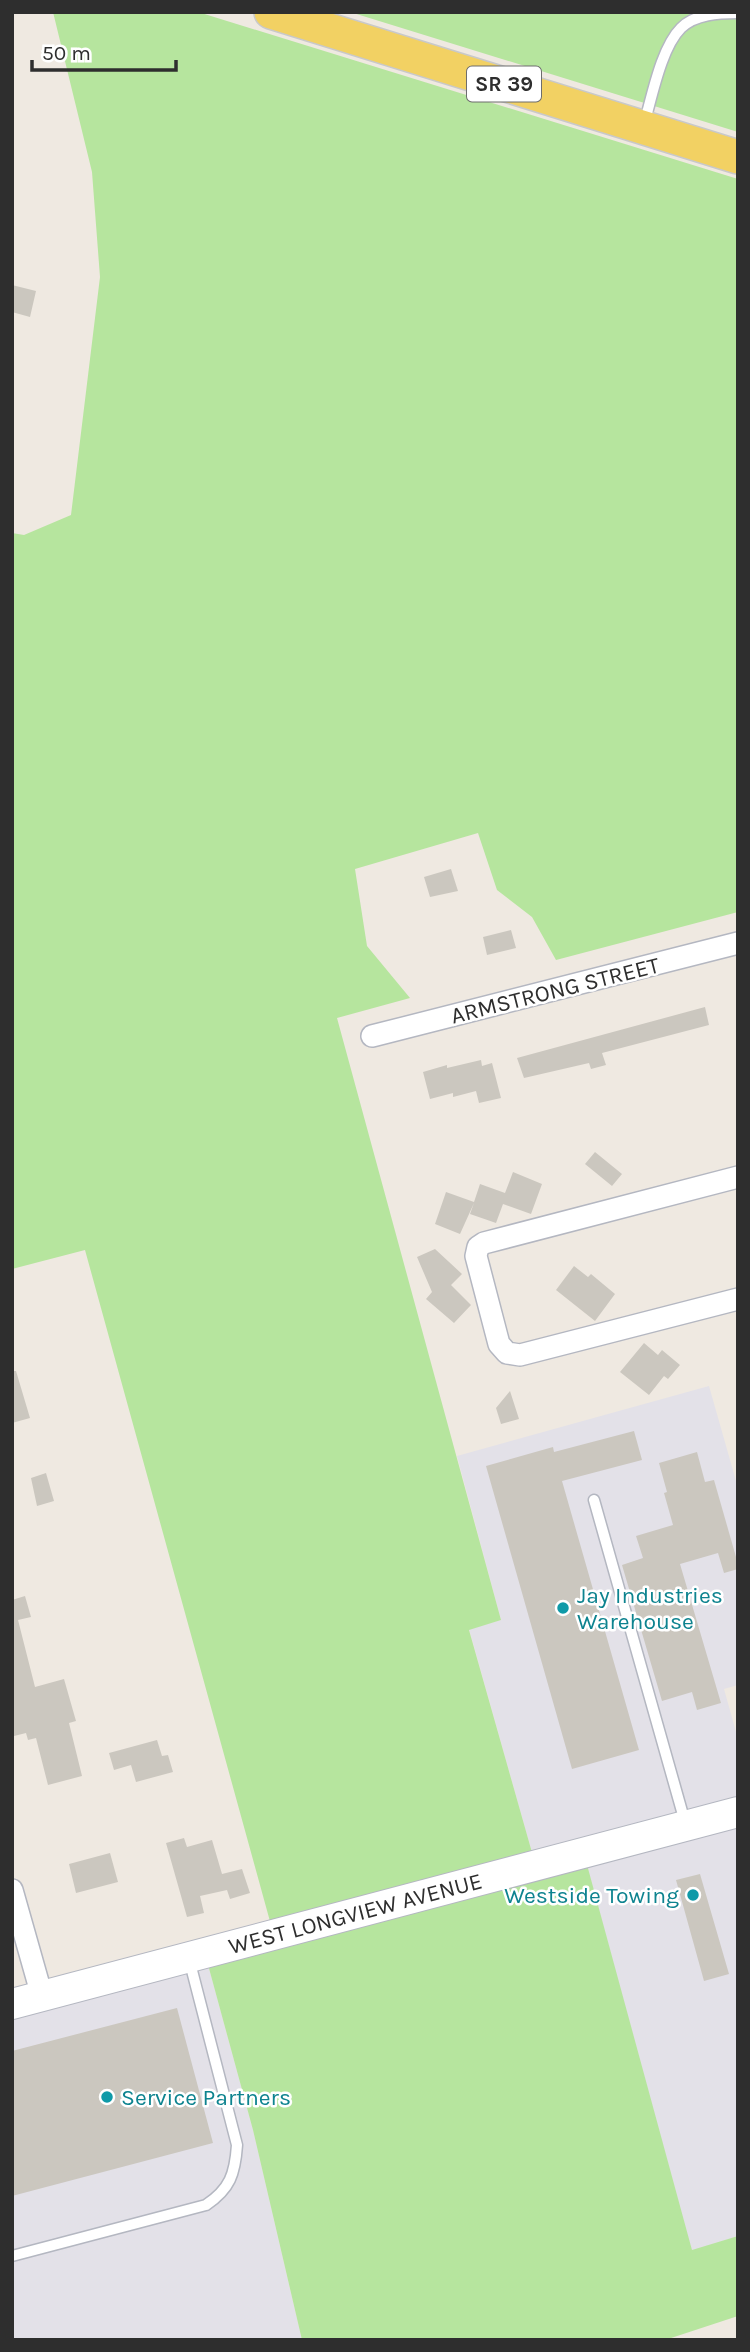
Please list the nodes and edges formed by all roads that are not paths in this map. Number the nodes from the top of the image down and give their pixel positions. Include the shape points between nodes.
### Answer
1 (271, 12) edge
2 (731, 13) edge
3 (738, 13) edge
4 (643, 127) junction
5 (738, 157) edge
6 (738, 943) edge
7 (372, 1037) dead end
8 (738, 1177) edge
9 (738, 1299) edge
10 (594, 1500) dead end
11 (738, 1812) edge
12 (686, 1825) junction
13 (12, 1890) edge
14 (188, 1957) junction
15 (42, 1996) junction
16 (12, 2004) edge
17 (12, 2256) edge

1 - 4 main road, SR 39
2 - 3 lane
2 - 4 lane via 693,20 675,36
4 - 5 main road, SR 39
6 - 7 street, ARMSTRONG STREET
8 - 9 street via 484,1243 476,1256 499,1344 507,1353 520,1355
10 - 12 lane
11 - 12 street, WEST LONGVIEW AVENUE
12 - 14 street, WEST LONGVIEW AVENUE
13 - 15 street
14 - 15 street, WEST LONGVIEW AVENUE
14 - 17 lane via 237,2145 235,2168 222,2194 206,2205
15 - 16 street, WEST LONGVIEW AVENUE

